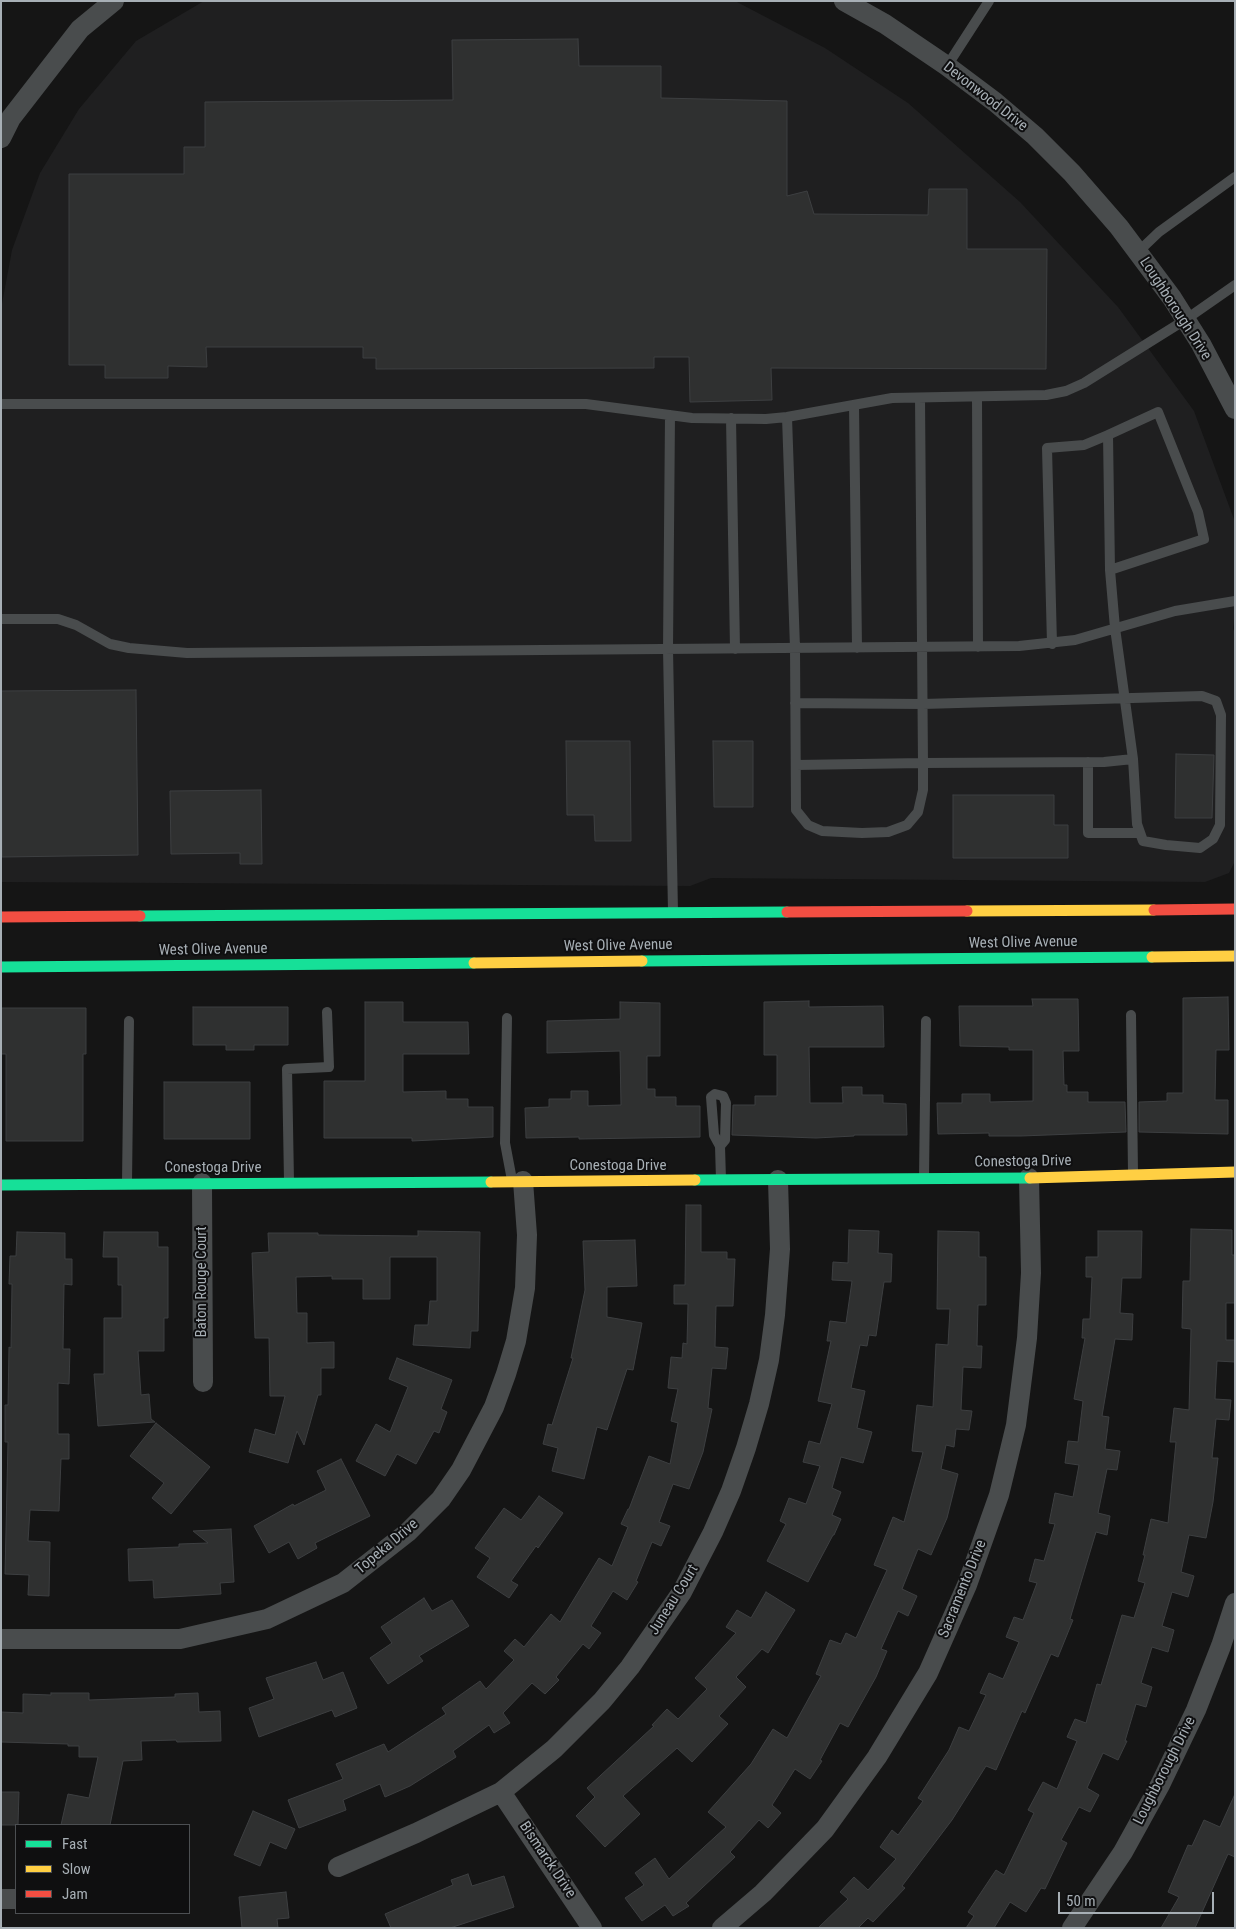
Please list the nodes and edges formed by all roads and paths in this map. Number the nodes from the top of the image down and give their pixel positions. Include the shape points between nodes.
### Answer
1 (114, 1) edge
2 (844, 1) edge
3 (989, 1) edge
4 (947, 66) junction
5 (6, 115) edge
6 (1, 138) edge
7 (1235, 177) edge
8 (1108, 214) joint
9 (1138, 252) junction
10 (1235, 285) edge
11 (1185, 320) junction
12 (977, 397) junction
13 (920, 398) junction
14 (1, 404) edge
15 (854, 405) junction
16 (1235, 409) edge
17 (670, 415) junction
18 (788, 417) junction
19 (731, 418) junction
20 (1108, 434) junction
21 (1110, 570) junction
22 (1235, 601) edge
23 (1, 619) edge
24 (1115, 628) junction
25 (1052, 644) junction
26 (923, 647) junction
27 (978, 647) junction
28 (735, 648) junction
29 (795, 648) junction
30 (857, 648) junction
31 (668, 649) junction
32 (1126, 699) junction
33 (795, 703) junction
34 (923, 704) junction
35 (1133, 759) junction
36 (1088, 762) junction
37 (923, 763) junction
38 (796, 765) junction
39 (1140, 833) junction
40 (1235, 910) edge
41 (673, 912) junction
42 (1, 917) edge
43 (1235, 956) edge
44 (1, 967) edge
45 (328, 1012) dead end
46 (1131, 1015) dead end
47 (507, 1018) dead end
48 (129, 1021) dead end
49 (926, 1021) dead end
50 (720, 1146) dead end
51 (1235, 1172) edge
52 (1133, 1174) junction
53 (1029, 1178) junction
54 (924, 1179) junction
55 (778, 1180) junction
56 (518, 1181) junction
57 (721, 1181) junction
58 (289, 1182) junction
59 (202, 1183) junction
60 (127, 1184) junction
61 (1, 1185) edge
62 (203, 1382) dead end
63 (1235, 1603) edge
64 (1, 1639) edge
65 (501, 1792) junction
66 (338, 1867) dead end
67 (1, 1899) edge
68 (15, 1899) edge
69 (592, 1928) edge
70 (722, 1928) edge
71 (1072, 1928) edge

1 - 5 street via 80,30
2 - 4 street, Devonwood Drive
3 - 4 lane
4 - 8 street, Devonwood Drive via 1035,136
5 - 6 street
7 - 9 lane via 1159,232
8 - 9 street, Loughborough Drive
9 - 11 street, Loughborough Drive
10 - 11 lane
11 - 12 lane via 1066,391 1046,395
11 - 16 street, Loughborough Drive
12 - 13 lane
12 - 27 lane
13 - 15 lane via 892,398
13 - 26 lane
14 - 17 lane via 586,404
15 - 18 lane
15 - 30 lane
17 - 19 lane
17 - 31 lane
18 - 19 lane
18 - 29 lane
19 - 28 lane
20 - 21 lane
20 - 21 lane via 1158,412 1198,512 1204,539
20 - 25 lane via 1084,445 1047,448
21 - 24 lane
22 - 24 lane via 1174,611
23 - 31 lane via 58,619 76,624 110,644 187,653
24 - 25 lane
24 - 32 lane
25 - 27 lane
26 - 27 lane
26 - 30 lane
26 - 34 lane
28 - 29 lane
28 - 31 lane
29 - 30 lane
29 - 33 lane
31 - 41 lane
32 - 34 lane
32 - 35 lane
32 - 39 lane via 1202,696 1216,701 1221,715 1220,825 1213,838 1200,848 1166,846 1143,841
33 - 34 lane
33 - 38 lane
34 - 37 lane
35 - 36 lane
35 - 39 lane
36 - 37 lane
36 - 39 lane via 1088,833
37 - 38 lane
37 - 38 lane via 923,790 918,812 907,825 888,832 862,833 822,830 808,825 796,810
40 - 41 main road
41 - 42 main road
43 - 44 main road, West Olive Avenue
45 - 58 lane via 329,1067 287,1068
46 - 52 lane
47 - 56 lane via 505,1142
48 - 60 lane
49 - 54 lane
50 - 57 lane
51 - 52 main road, Conestoga Drive
52 - 53 main road, Conestoga Drive
53 - 54 main road, Conestoga Drive
53 - 70 street, Sacramento Drive via 1030,1283 1016,1425 1000,1495 967,1585 928,1673 877,1757 825,1829 763,1893
54 - 55 main road, Conestoga Drive
55 - 57 main road, Conestoga Drive
55 - 65 street, Juneau Court via 780,1249 769,1360 746,1448 713,1532 682,1592 630,1667 602,1701 554,1749
56 - 57 main road, Conestoga Drive
56 - 58 main road, Conestoga Drive
56 - 64 street, Topeka Drive via 527,1234 525,1288 506,1374 494,1407 461,1470 441,1499 408,1532 343,1583 267,1619 180,1639
58 - 59 main road, Conestoga Drive
59 - 60 main road, Conestoga Drive
59 - 62 street, Baton Rouge Court
60 - 61 main road, Conestoga Drive
63 - 71 street, Loughborough Drive via 1196,1710 1160,1785 1123,1852
65 - 66 street, Juneau Court via 416,1834
65 - 69 street, Bismarck Drive
67 - 68 street

